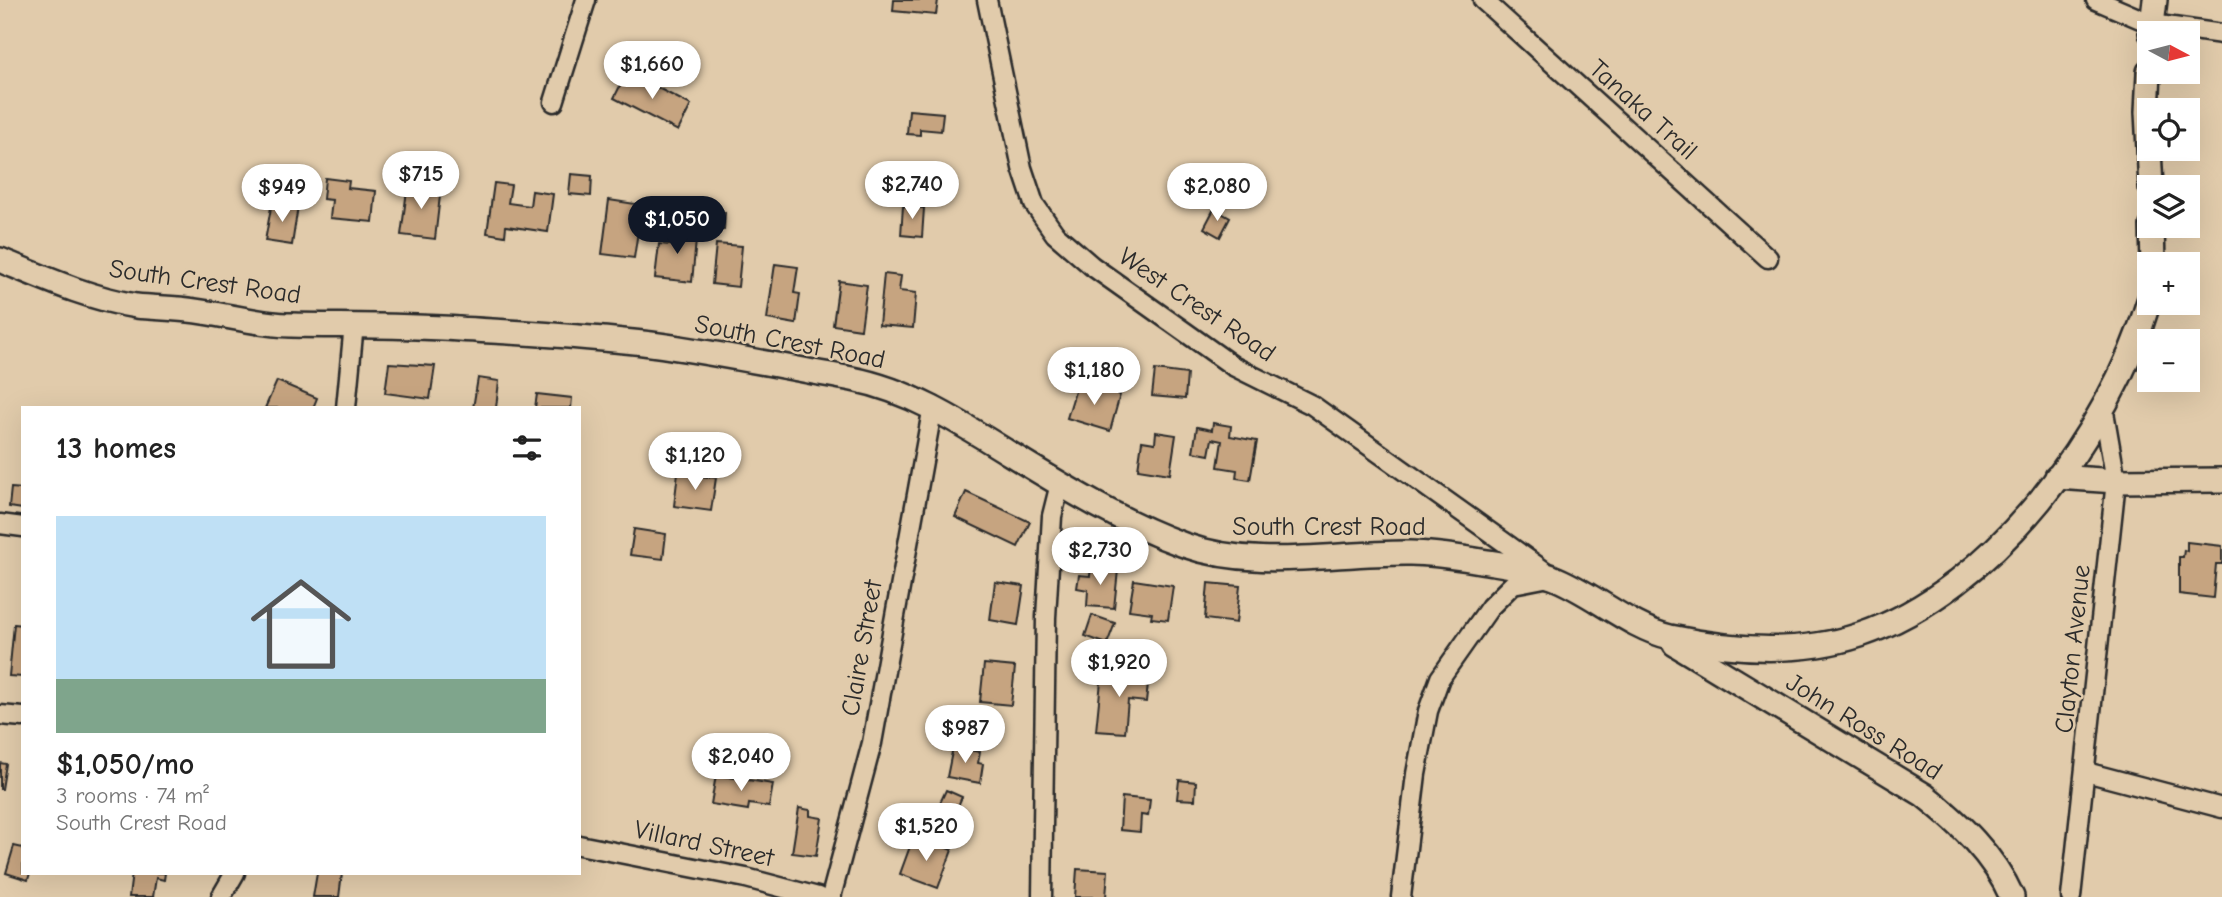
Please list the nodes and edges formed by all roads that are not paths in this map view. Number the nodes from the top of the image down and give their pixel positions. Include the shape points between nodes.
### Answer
1 (586, 0) edge
2 (987, 0) edge
3 (1483, 0) edge
4 (2096, 0) edge
5 (2155, 0) edge
6 (2137, 21) edge
7 (2153, 21) edge
8 (2200, 32) edge
9 (2222, 34) edge
10 (2148, 84) edge
11 (554, 102) dead end
12 (2150, 175) edge
13 (1768, 258) dead end
14 (0, 260) edge
15 (2145, 315) edge
16 (354, 324) junction
17 (346, 406) edge
18 (2103, 406) junction
19 (933, 407) junction
20 (2057, 477) junction
21 (2222, 480) edge
22 (2116, 481) junction
23 (1060, 484) junction
24 (0, 524) edge
25 (21, 527) edge
26 (1552, 576) junction
27 (1660, 635) junction
28 (0, 715) edge
29 (21, 718) edge
30 (2087, 772) junction
31 (2222, 808) edge
32 (581, 845) edge
33 (234, 875) edge
34 (221, 897) edge
35 (818, 897) edge
36 (831, 897) edge
37 (1042, 897) edge
38 (1401, 897) edge
39 (2012, 897) edge
40 (2071, 897) edge

1 - 11 street
2 - 26 street, West Crest Road via 1022,168 1034,204 1055,234 1092,266 1233,366 1312,405
3 - 13 street, Tanaka Trail
4 - 6 street
5 - 7 street
8 - 9 street
10 - 12 street
14 - 16 street, South Crest Road via 75,291 134,305 285,325
15 - 18 street, South Crest Road
16 - 17 street
16 - 19 street, South Crest Road via 644,343 869,383
18 - 20 street, South Crest Road
18 - 22 street, Clayton Avenue
19 - 23 street, South Crest Road
19 - 36 street, Claire Street via 872,743
20 - 22 street
20 - 27 street, South Crest Road via 2013,530 1948,590 1916,612 1882,627 1853,638 1777,649 1724,648
21 - 22 street
22 - 30 street, Clayton Avenue
23 - 26 street, South Crest Road via 1148,530 1223,556 1261,560 1413,553 1503,564
23 - 37 street via 1052,516 1046,617
24 - 25 street
26 - 27 street, South Crest Road
26 - 38 street via 1513,584 1490,607 1440,678 1428,711 1416,774
27 - 39 street, John Ross Road via 1924,795 1984,850
28 - 29 street
30 - 31 street
30 - 40 street, Clayton Avenue
32 - 35 street, Villard Street
33 - 34 street

